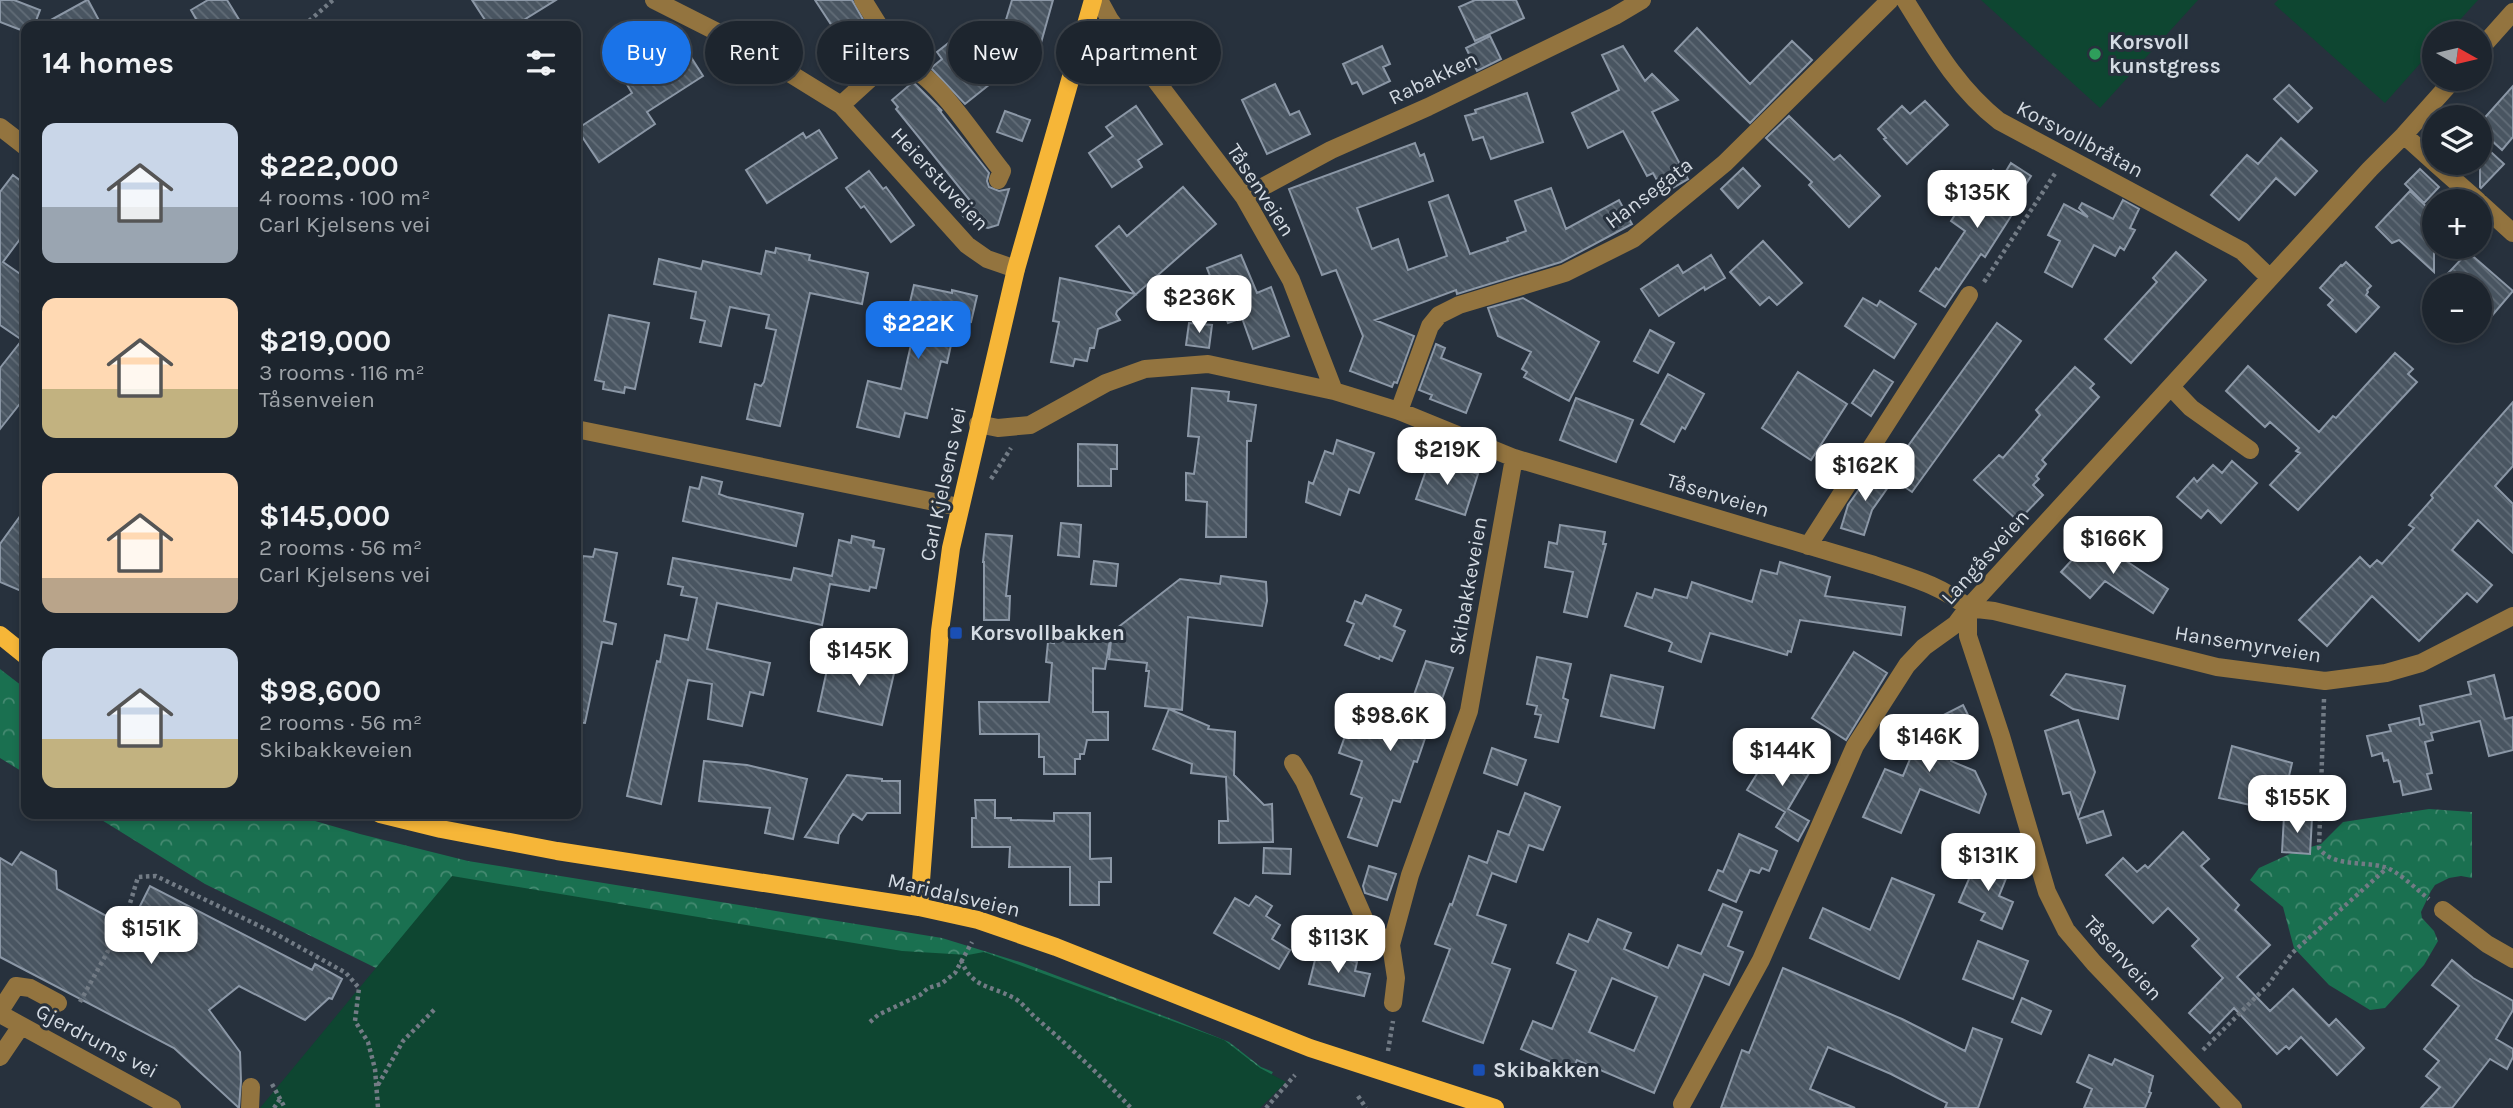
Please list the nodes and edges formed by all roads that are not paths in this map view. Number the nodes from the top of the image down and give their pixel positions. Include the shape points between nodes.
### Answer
1 (653, 0) edge
2 (863, 0) edge
3 (1093, 0) edge
4 (1099, 0) edge
5 (1642, 0) edge
6 (1890, 0) edge
7 (1905, 0) edge
8 (2513, 12) edge
9 (876, 21) edge
10 (2492, 36) edge
11 (864, 84) edge
12 (931, 84) edge
13 (2443, 91) edge
14 (841, 105) junction
15 (0, 127) edge
16 (2404, 135) junction
17 (21, 143) edge
18 (2422, 151) edge
19 (2449, 175) edge
20 (998, 180) dead end
21 (2465, 189) edge
22 (1244, 197) junction
23 (2492, 214) edge
24 (2513, 233) edge
25 (1016, 269) junction
26 (2270, 278) junction
27 (1969, 295) road end
28 (2171, 387) junction
29 (1334, 391) junction
30 (1399, 411) junction
31 (978, 424) junction
32 (581, 430) edge
33 (2250, 450) dead end
34 (1514, 458) junction
35 (959, 507) junction
36 (1808, 546) junction
37 (1968, 608) junction
38 (2513, 616) edge
39 (0, 635) edge
40 (21, 652) edge
41 (1293, 763) dead end
42 (400, 819) edge
43 (919, 906) junction
44 (2443, 910) road end
45 (1391, 946) junction
46 (2513, 959) edge
47 (58, 1003) dead end
48 (1393, 1003) road end
49 (0, 1012) edge
50 (20, 1026) junction
51 (0, 1057) edge
52 (251, 1087) dead end
53 (1471, 1104) edge
54 (1682, 1104) dead end
55 (172, 1108) edge
56 (250, 1108) edge
57 (1495, 1108) edge
58 (2233, 1108) edge

1 - 14 street, Heierstuveien via 747,47
2 - 9 street
3 - 25 main road, Carl Kjelsens vei
4 - 22 street, Tåsenveien
5 - 22 street, Rabakken via 1331,150
6 - 30 street, Hansegata via 1725,163 1633,239 1565,272 1439,315 1430,326
7 - 26 street, Korsvollbråtan via 1944,62 1978,105 1999,121 2242,251
8 - 10 street
11 - 14 street
12 - 20 street, Heierstuveien via 1002,171
13 - 16 street, Langåsveien
14 - 25 street, Heierstuveien via 967,245 987,259
15 - 17 street
16 - 18 street
16 - 26 street, Langåsveien
19 - 21 street
22 - 29 street, Tåsenveien via 1291,280
23 - 24 street
25 - 31 main road, Carl Kjelsens vei
26 - 28 street, Langåsveien
27 - 36 street
28 - 33 street via 2191,408
28 - 37 street, Langåsveien
29 - 30 street, Tåsenveien
29 - 31 street via 1208,364 1145,369 1106,383 1030,425 998,428
30 - 34 street, Tåsenveien
31 - 35 main road, Carl Kjelsens vei
32 - 35 street
34 - 36 street, Tåsenveien
34 - 45 street, Skibakkeveien via 1469,711 1410,875
35 - 43 main road, Carl Kjelsens vei via 940,631
36 - 37 street, Tåsenveien via 1921,582
37 - 38 street, Hansemyrveien via 2217,667 2325,681 2421,663
37 - 54 street, Langåsveien via 1907,665 1855,746 1761,960
37 - 58 street, Tåsenveien via 1968,636 2047,892 2066,930
39 - 40 main road
41 - 45 street via 1367,925
42 - 43 main road, Maridalsveien via 569,853
43 - 53 main road, Maridalsveien via 1013,932 1310,1048
44 - 46 street
45 - 48 street, Skibakkeveien
47 - 49 street via 16,986
49 - 50 street, Gjerdrums vei
50 - 51 street
50 - 55 street, Gjerdrums vei
52 - 56 street
53 - 57 main road, Maridalsveien

